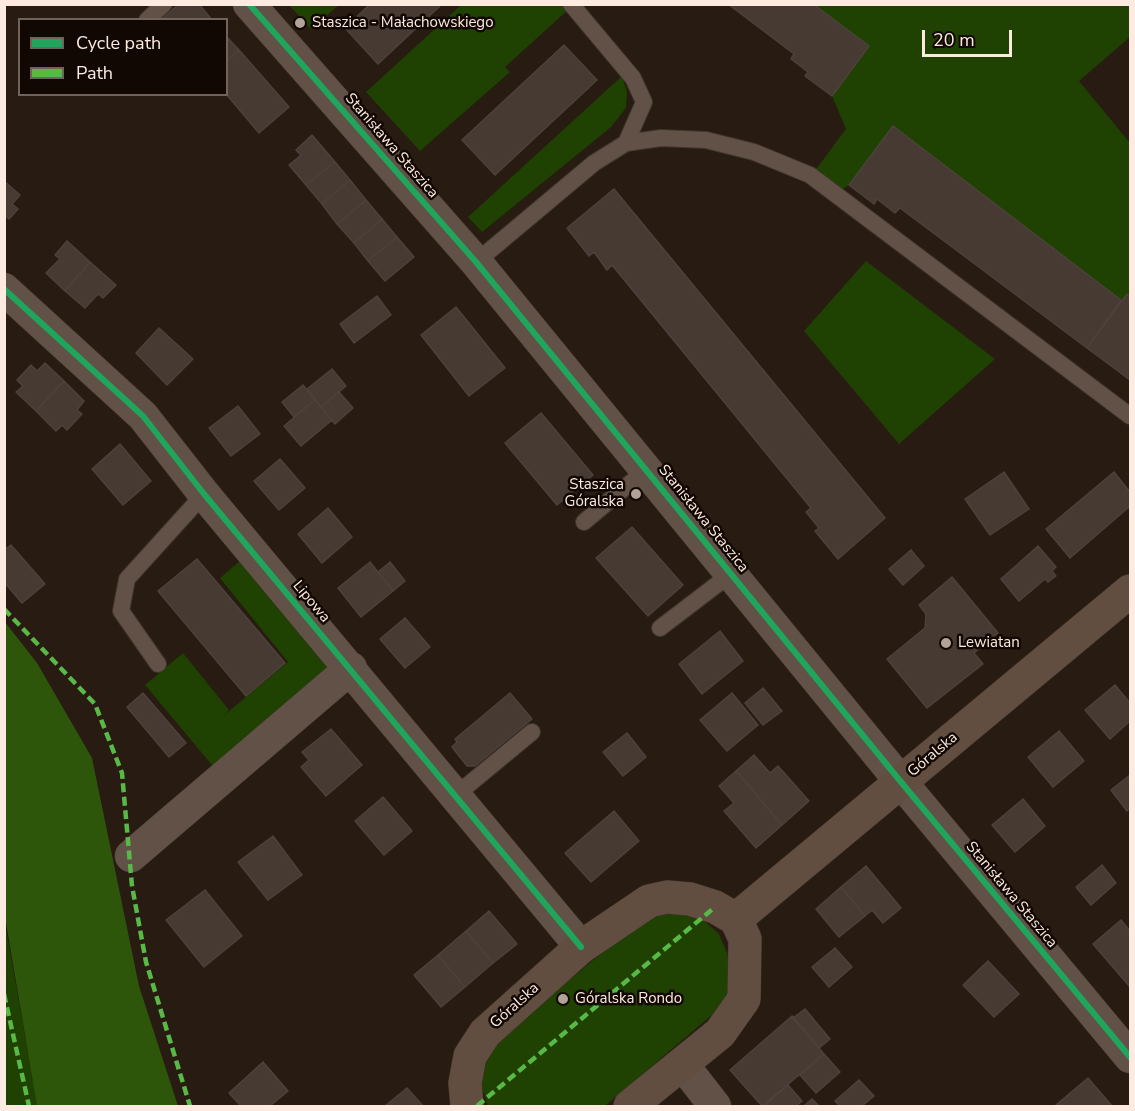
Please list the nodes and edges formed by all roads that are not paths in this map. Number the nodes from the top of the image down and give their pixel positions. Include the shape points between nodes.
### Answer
1 (164, 4) edge
2 (249, 4) edge
3 (571, 4) edge
4 (149, 18) edge
5 (626, 143) junction
6 (476, 262) junction
7 (4, 289) edge
8 (1131, 416) edge
9 (647, 469) junction
10 (204, 494) junction
11 (584, 522) dead end
12 (732, 573) junction
13 (1131, 591) edge
14 (660, 628) dead end
15 (158, 663) dead end
16 (351, 668) junction
17 (532, 732) dead end
18 (901, 782) junction
19 (456, 795) junction
20 (130, 856) dead end
21 (736, 920) junction
22 (581, 947) junction
23 (1131, 1057) edge
24 (683, 1065) junction
25 (467, 1107) edge
26 (630, 1107) edge
27 (715, 1107) edge

1 - 4 lane
2 - 6 street, Stanisława Staszica
3 - 5 lane via 633,78 644,102
5 - 6 lane via 594,163
5 - 8 lane via 661,138 706,140 754,152 810,176
6 - 9 street, Stanisława Staszica
7 - 10 street, Lipowa via 142,416
9 - 11 lane
9 - 12 street, Stanisława Staszica
10 - 15 lane via 127,579 121,611
10 - 16 street, Lipowa
12 - 14 lane
12 - 18 street, Stanisława Staszica
13 - 18 street, Góralska
16 - 19 street, Lipowa
16 - 20 street
17 - 19 lane
18 - 21 street, Góralska
18 - 23 street, Stanisława Staszica
19 - 22 street, Lipowa
21 - 22 street, Góralska via 715,907 667,897 631,911
21 - 24 street via 745,939 744,999 720,1033
22 - 25 street, Góralska via 485,1033 470,1056 465,1083
24 - 26 street
24 - 27 street

